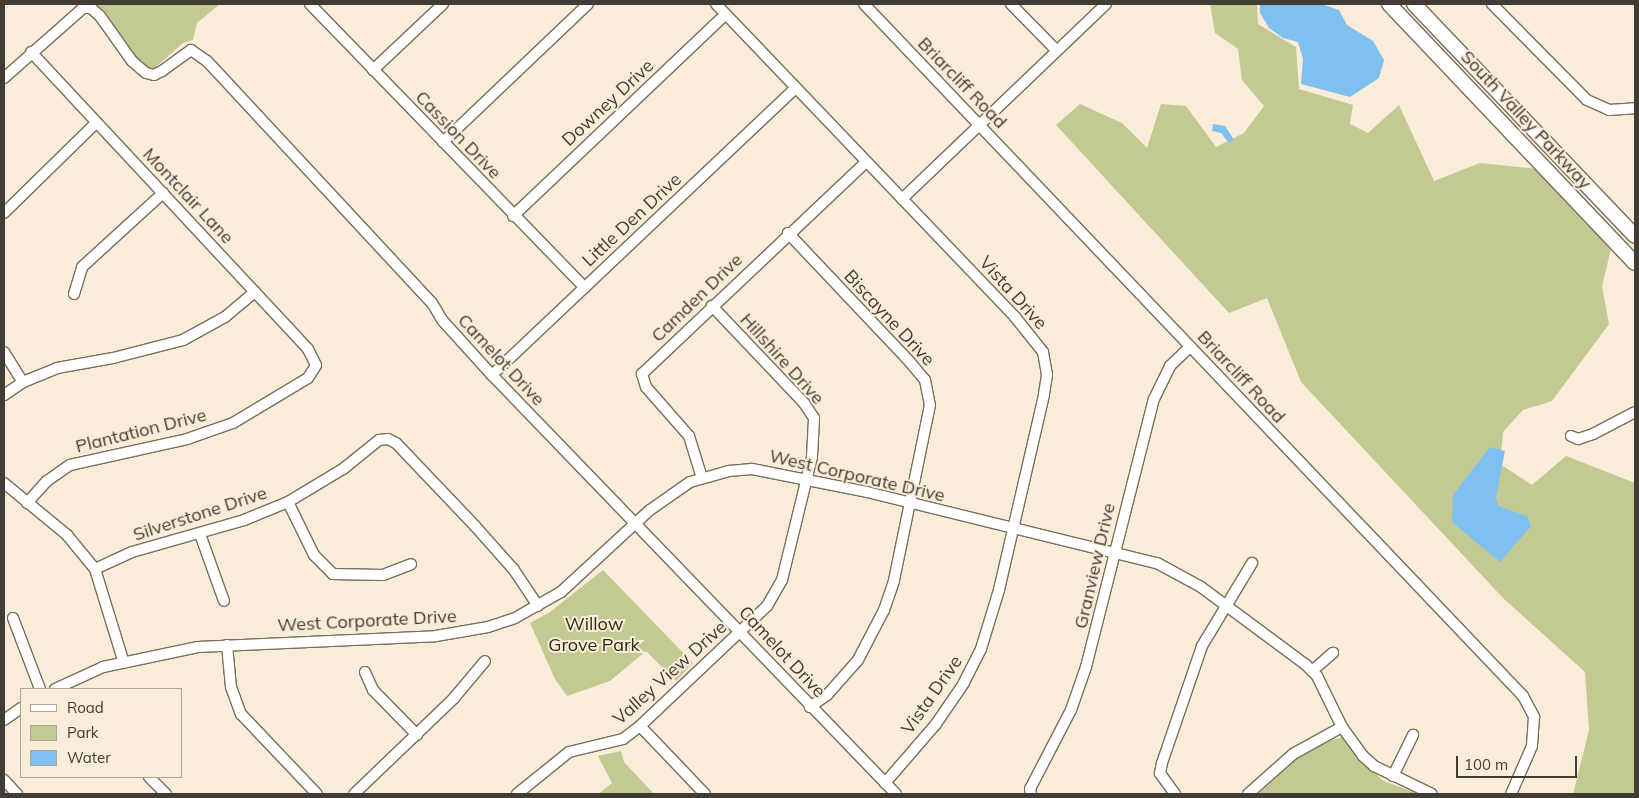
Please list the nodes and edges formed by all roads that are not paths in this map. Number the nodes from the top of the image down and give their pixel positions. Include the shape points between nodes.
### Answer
1 (310, 4) edge
2 (443, 4) edge
3 (588, 4) edge
4 (716, 4) edge
5 (864, 4) edge
6 (1011, 4) edge
7 (1106, 4) edge
8 (1389, 4) edge
9 (1412, 4) edge
10 (1492, 4) edge
11 (725, 14) junction
12 (1399, 15) junction
13 (1056, 50) junction
14 (31, 52) junction
15 (373, 70) junction
16 (4, 78) edge
17 (795, 88) junction
18 (1635, 108) edge
19 (96, 123) junction
20 (978, 124) junction
21 (443, 142) junction
22 (866, 162) junction
23 (163, 193) junction
24 (902, 199) junction
25 (4, 213) edge
26 (513, 216) junction
27 (788, 233) junction
28 (1635, 236) edge
29 (1635, 263) edge
30 (585, 288) junction
31 (255, 292) junction
32 (74, 294) dead end
33 (712, 306) junction
34 (1190, 347) junction
35 (4, 352) edge
36 (316, 365) joint
37 (492, 376) junction
38 (23, 382) junction
39 (4, 395) edge
40 (1635, 412) edge
41 (1572, 436) dead end
42 (702, 478) junction
43 (805, 479) junction
44 (4, 483) edge
45 (288, 502) junction
46 (27, 503) junction
47 (909, 503) junction
48 (636, 523) junction
49 (1011, 529) junction
50 (200, 534) junction
51 (1114, 552) junction
52 (411, 564) dead end
53 (1252, 564) dead end
54 (95, 569) junction
55 (224, 601) dead end
56 (1226, 604) junction
57 (538, 606) junction
58 (14, 618) dead end
59 (741, 630) junction
60 (227, 645) junction
61 (1333, 653) dead end
62 (485, 661) dead end
63 (124, 662) junction
64 (1312, 671) junction
65 (365, 672) dead end
66 (40, 688) edge
67 (57, 688) edge
68 (810, 707) junction
69 (20, 709) edge
70 (4, 720) edge
71 (640, 726) junction
72 (1342, 727) junction
73 (417, 735) junction
74 (1413, 735) dead end
75 (1393, 776) junction
76 (150, 778) edge
77 (4, 780) edge
78 (885, 783) junction
79 (17, 794) edge
80 (166, 794) edge
81 (317, 794) edge
82 (354, 794) edge
83 (517, 794) edge
84 (705, 794) edge
85 (896, 794) edge
86 (1030, 794) edge
87 (1175, 794) edge
88 (1248, 794) edge
89 (1432, 794) edge
90 (1512, 794) edge

1 - 15 street, Cassion Drive
2 - 15 street
3 - 21 street
4 - 11 street, Vista Drive
5 - 20 street, Briarcliff Road
6 - 13 street
7 - 13 street
8 - 12 main road, South Valley Parkway
9 - 12 street
9 - 28 main road, South Valley Parkway
10 - 18 street via 1587,100 1609,110
11 - 17 street, Vista Drive
11 - 26 street, Downey Drive
12 - 29 main road, South Valley Parkway
13 - 20 street
14 - 16 street
14 - 19 street, Montclair Lane
14 - 37 street, Camelot Drive via 83,8 91,8 100,16 132,61 146,73 154,75 192,50 207,61 432,303 443,321
15 - 21 street, Cassion Drive
17 - 22 street, Vista Drive
17 - 30 street, Little Den Drive
19 - 23 street, Montclair Lane
19 - 25 street
20 - 24 street
20 - 34 street, Briarcliff Road
21 - 26 street, Cassion Drive
22 - 24 street, Vista Drive
22 - 27 street, Camden Drive
23 - 31 street, Montclair Lane
23 - 32 street via 82,267
24 - 49 street, Vista Drive via 1015,317 1043,352 1047,375 1044,395
26 - 30 street, Cassion Drive
27 - 33 street, Camden Drive
27 - 47 street, Biscayne Drive via 925,380 930,405 928,421
30 - 37 street, Little Den Drive
31 - 36 street, Montclair Lane via 308,349
31 - 38 street via 207,329 172,344 57,368
33 - 42 street, Camden Drive via 642,374 646,387 689,436
33 - 43 street, Hillshire Drive via 804,403 814,418 815,443
34 - 51 street, Granview Drive via 1170,366 1154,399
34 - 90 street, Briarcliff Road via 1523,696 1534,717 1532,746
35 - 38 street
36 - 46 street, Plantation Drive via 302,383 233,423 187,439 70,465 47,481
37 - 48 street, Camelot Drive
38 - 39 street
40 - 41 street via 1593,434 1578,439
42 - 43 street, West Corporate Drive via 752,469
42 - 48 street, West Corporate Drive via 672,494
43 - 47 street, West Corporate Drive
43 - 59 street, Hillshire Drive via 796,533 782,580 767,606
44 - 46 street
45 - 50 street, Silverstone Drive
45 - 52 street via 314,555 333,574 384,575
45 - 57 street, Silverstone Drive via 337,474 379,440 388,439 396,443 475,526 514,570
46 - 54 street via 67,535
47 - 49 street, West Corporate Drive
47 - 68 street, Biscayne Drive via 894,581 878,625 845,677
48 - 57 street, West Corporate Drive via 574,581
48 - 59 street, Camelot Drive via 694,586
49 - 51 street, West Corporate Drive
49 - 78 street, Vista Drive via 999,590 975,662 936,724
50 - 54 street, Silverstone Drive via 132,552
50 - 55 street
51 - 56 street, West Corporate Drive via 1157,563
51 - 86 street, Granview Drive via 1086,667 1071,710
53 - 56 street
54 - 63 street
56 - 64 street, West Corporate Drive
56 - 87 street via 1202,646 1160,773
57 - 60 street, West Corporate Drive via 515,618 460,634
58 - 66 street
59 - 68 street, Camelot Drive
59 - 71 street, Valley View Drive
60 - 63 street, West Corporate Drive
60 - 81 street via 231,687 241,714
61 - 64 street
62 - 73 street
63 - 67 street, West Corporate Drive via 86,674
64 - 72 street, West Corporate Drive
65 - 73 street via 373,690
68 - 78 street, Camelot Drive
69 - 70 street
71 - 83 street, Valley View Drive via 623,739 568,752
71 - 84 street
72 - 75 street, West Corporate Drive via 1363,756
72 - 88 street via 1293,754
73 - 82 street
74 - 75 street
75 - 89 street, West Corporate Drive
76 - 80 street
77 - 79 street
78 - 85 street, Camelot Drive

